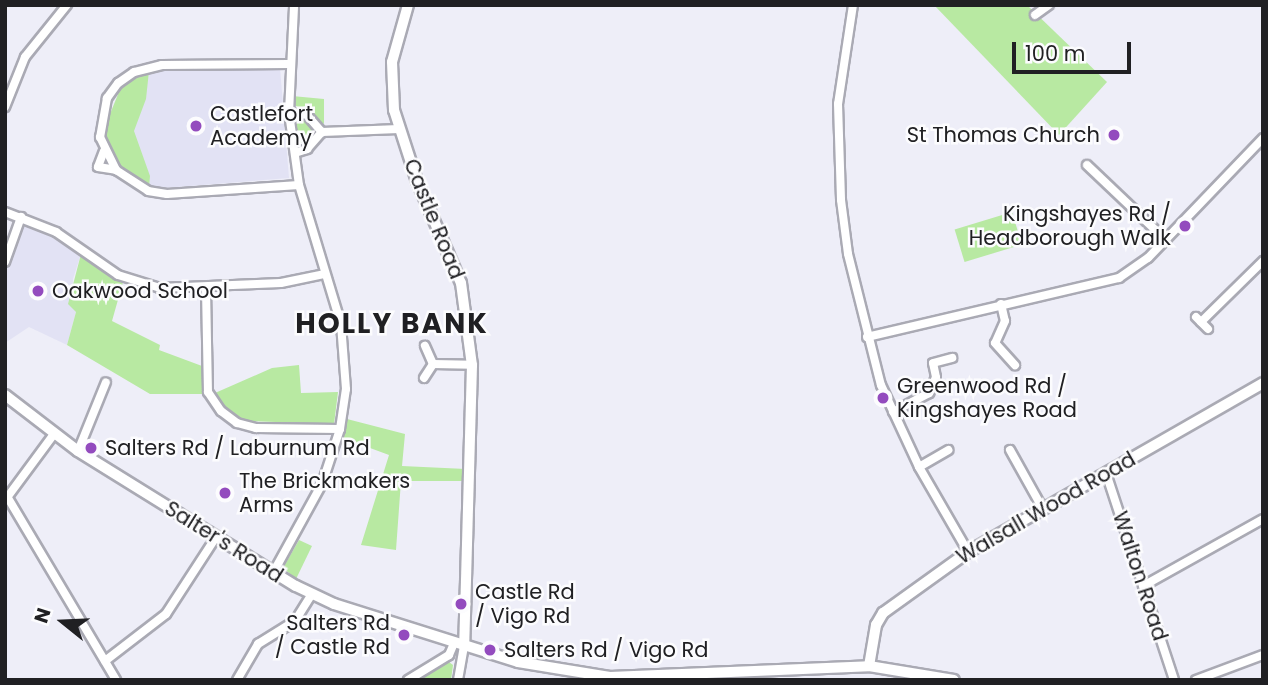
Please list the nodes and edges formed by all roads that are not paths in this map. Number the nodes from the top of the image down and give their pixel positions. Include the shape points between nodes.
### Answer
1 (67, 5) edge
2 (294, 5) edge
3 (408, 5) edge
4 (853, 5) edge
5 (1051, 7) edge
6 (1035, 15) dead end
7 (289, 64) junction
8 (10, 79) edge
9 (5, 107) edge
10 (289, 113) junction
11 (399, 129) junction
12 (322, 132) junction
13 (1263, 138) edge
14 (104, 150) junction
15 (295, 153) junction
16 (1087, 164) dead end
17 (116, 170) junction
18 (299, 186) junction
19 (5, 212) edge
20 (20, 218) junction
21 (1166, 240) junction
22 (1263, 261) edge
23 (5, 262) edge
24 (326, 274) junction
25 (206, 289) junction
26 (1001, 304) junction
27 (1202, 323) dead end
28 (867, 337) junction
29 (425, 346) dead end
30 (952, 358) dead end
31 (433, 363) junction
32 (472, 365) junction
33 (1015, 365) dead end
34 (424, 378) dead end
35 (106, 382) dead end
36 (1263, 383) edge
37 (88, 392) dead end
38 (5, 396) edge
39 (99, 397) junction
40 (893, 412) junction
41 (340, 429) junction
42 (54, 434) junction
43 (949, 450) dead end
44 (1010, 450) dead end
45 (78, 451) junction
46 (919, 467) junction
47 (1106, 473) junction
48 (7, 499) edge
49 (1043, 509) junction
50 (1263, 519) edge
51 (216, 537) junction
52 (968, 552) junction
53 (272, 573) junction
54 (1143, 586) junction
55 (313, 594) junction
56 (459, 645) junction
57 (1263, 655) edge
58 (105, 661) junction
59 (821, 666) junction
60 (869, 666) junction
61 (554, 675) edge
62 (636, 679) edge
63 (116, 680) edge
64 (237, 680) edge
65 (408, 680) edge
66 (458, 680) edge
67 (822, 680) edge
68 (954, 680) edge
69 (1174, 680) edge
70 (1196, 680) edge

1 - 8 street via 34,42
2 - 7 street
3 - 11 street, Castle Road via 392,62
4 - 28 street via 838,104 838,149 848,254
5 - 6 street
7 - 10 street
7 - 14 street via 162,65 134,72 107,98 101,119
8 - 9 street
10 - 12 street via 307,115
10 - 15 street
11 - 12 street
11 - 32 street, Castle Road via 461,283
12 - 15 street via 307,149
13 - 21 street
14 - 17 street
14 - 17 street via 98,160 100,170
15 - 18 street
16 - 21 street
17 - 18 street via 148,191 167,194
18 - 24 street
19 - 20 street
20 - 23 street
20 - 25 street via 57,232 134,282 159,288
21 - 26 street via 1119,278
22 - 27 street
24 - 25 street via 281,284
24 - 41 street via 345,345
25 - 41 street via 208,392 220,411 237,423 256,428
26 - 28 street
26 - 33 street via 1005,321 995,343
28 - 40 street
29 - 31 street
30 - 40 street via 933,363 936,377 929,393
31 - 32 street
31 - 34 street
32 - 56 street, Castle Road
35 - 39 street
36 - 47 street, Walsall Wood Road
37 - 39 street
38 - 42 main road, Salter's Road
39 - 45 street
40 - 46 street
41 - 53 street via 317,495
42 - 45 main road, Salter's Road
42 - 48 street
43 - 46 street
44 - 49 street
45 - 51 main road, Salter's Road
46 - 52 street
47 - 49 street, Walsall Wood Road
47 - 54 street, Walton Road
48 - 58 street
49 - 52 street, Walsall Wood Road
50 - 54 street
51 - 53 main road, Salter's Road
51 - 58 street via 166,614
52 - 60 street, Walsall Wood Road via 883,613 876,625
53 - 55 main road, Salter's Road
54 - 69 street, Walton Road
55 - 56 main road, Salter's Road
55 - 64 street via 295,621 258,644
56 - 61 main road, Salter's Road
56 - 65 street
56 - 66 street
57 - 70 street
58 - 63 street
59 - 60 main road, Salter's Road
59 - 62 main road, Salter's Road
59 - 67 street
60 - 68 main road, Salter's Road
61 - 62 main road, Salter's Road

